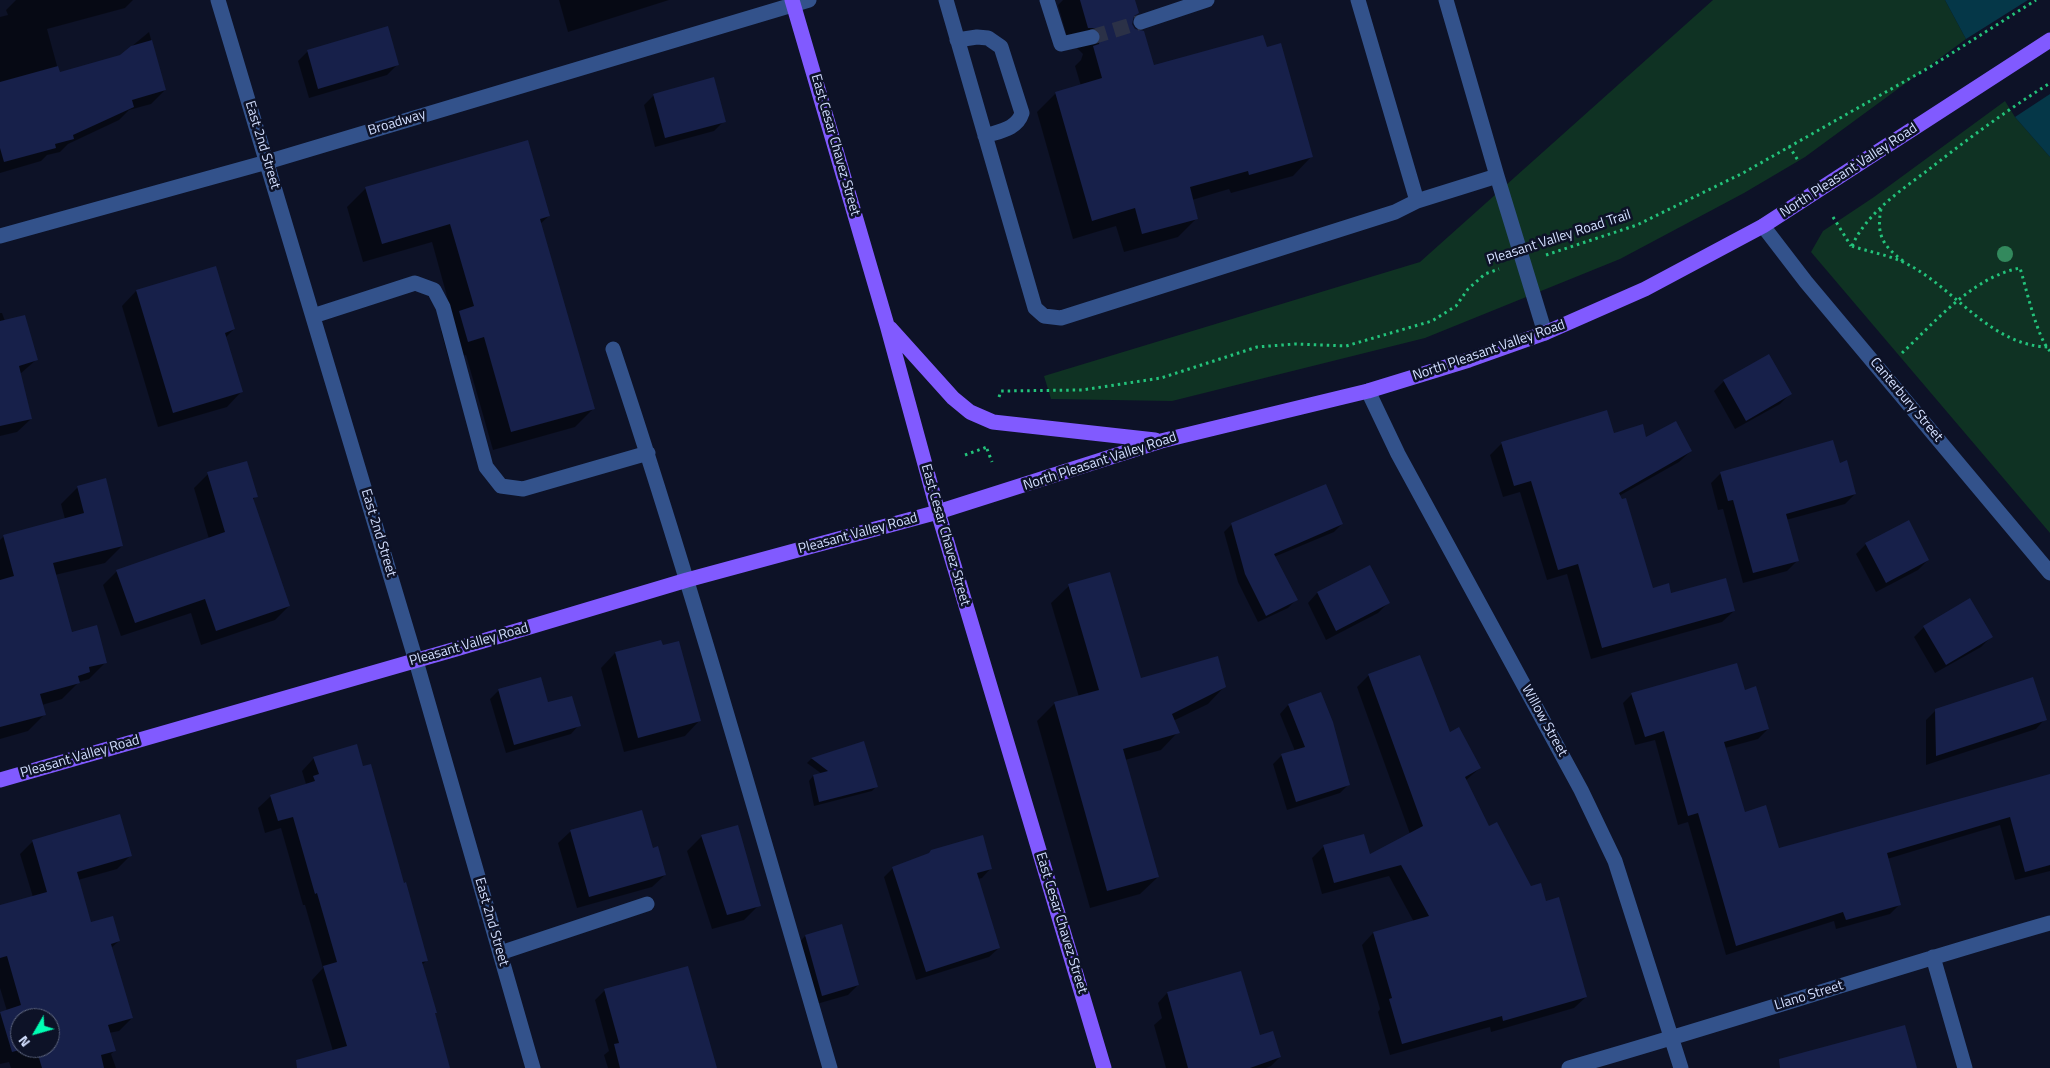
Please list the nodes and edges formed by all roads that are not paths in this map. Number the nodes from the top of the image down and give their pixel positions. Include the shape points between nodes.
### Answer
1 (218, 0) edge
2 (809, 0) edge
3 (946, 0) edge
4 (1047, 0) edge
5 (1207, 0) edge
6 (1358, 0) edge
7 (1446, 0) edge
8 (793, 3) edge
9 (1142, 22) tunnel mouth
10 (1092, 37) tunnel mouth
11 (957, 40) junction
12 (2050, 40) edge
13 (985, 136) junction
14 (267, 162) junction
15 (1497, 176) junction
16 (1417, 201) junction
17 (1763, 226) junction
18 (0, 236) edge
19 (313, 316) junction
20 (887, 325) junction
21 (1545, 333) junction
22 (613, 349) dead end
23 (1368, 391) junction
24 (1162, 441) junction
25 (648, 454) junction
26 (938, 512) junction
27 (2050, 573) edge
28 (687, 580) junction
29 (416, 661) junction
30 (0, 780) edge
31 (648, 904) dead end
32 (2050, 924) edge
33 (500, 953) junction
34 (1932, 957) junction
35 (1673, 1038) junction
36 (533, 1068) edge
37 (830, 1068) edge
38 (1104, 1068) edge
39 (1569, 1068) edge
40 (1681, 1068) edge
41 (1965, 1068) edge

1 - 14 street, East 2nd Street
2 - 8 street, Broadway
3 - 11 street
4 - 10 street via 1061,44
5 - 9 street
6 - 16 street
7 - 15 street
8 - 14 street, Broadway
8 - 20 main road, East Cesar Chavez Street
11 - 13 street
11 - 13 street via 988,38 1001,47 1022,113 1020,120 1011,128
12 - 17 main road, North Pleasant Valley Road
13 - 16 street via 1035,308 1044,316 1061,318 1395,212
14 - 18 street, Broadway
14 - 19 street, East 2nd Street
15 - 16 street
15 - 21 street
17 - 21 main road, North Pleasant Valley Road via 1645,289
17 - 27 street, Canterbury Street via 1806,282
19 - 25 street via 415,283 434,290 443,307 486,467 501,486 522,489
19 - 29 street, East 2nd Street
20 - 24 main road via 953,398 970,412 993,422
20 - 26 main road, East Cesar Chavez Street
21 - 23 main road, North Pleasant Valley Road
22 - 25 street
23 - 24 main road, North Pleasant Valley Road
23 - 35 street, Willow Street via 1398,454 1585,798 1615,861
24 - 26 main road, North Pleasant Valley Road
25 - 28 street
26 - 28 main road, Pleasant Valley Road
26 - 38 main road, East Cesar Chavez Street
28 - 29 main road, Pleasant Valley Road
28 - 37 street
29 - 30 main road, Pleasant Valley Road
29 - 33 street, East 2nd Street
31 - 33 street
32 - 34 street, Llano Street
33 - 36 street, East 2nd Street
34 - 35 street, Llano Street
34 - 41 street
35 - 39 street, Llano Street
35 - 40 street, Willow Street

